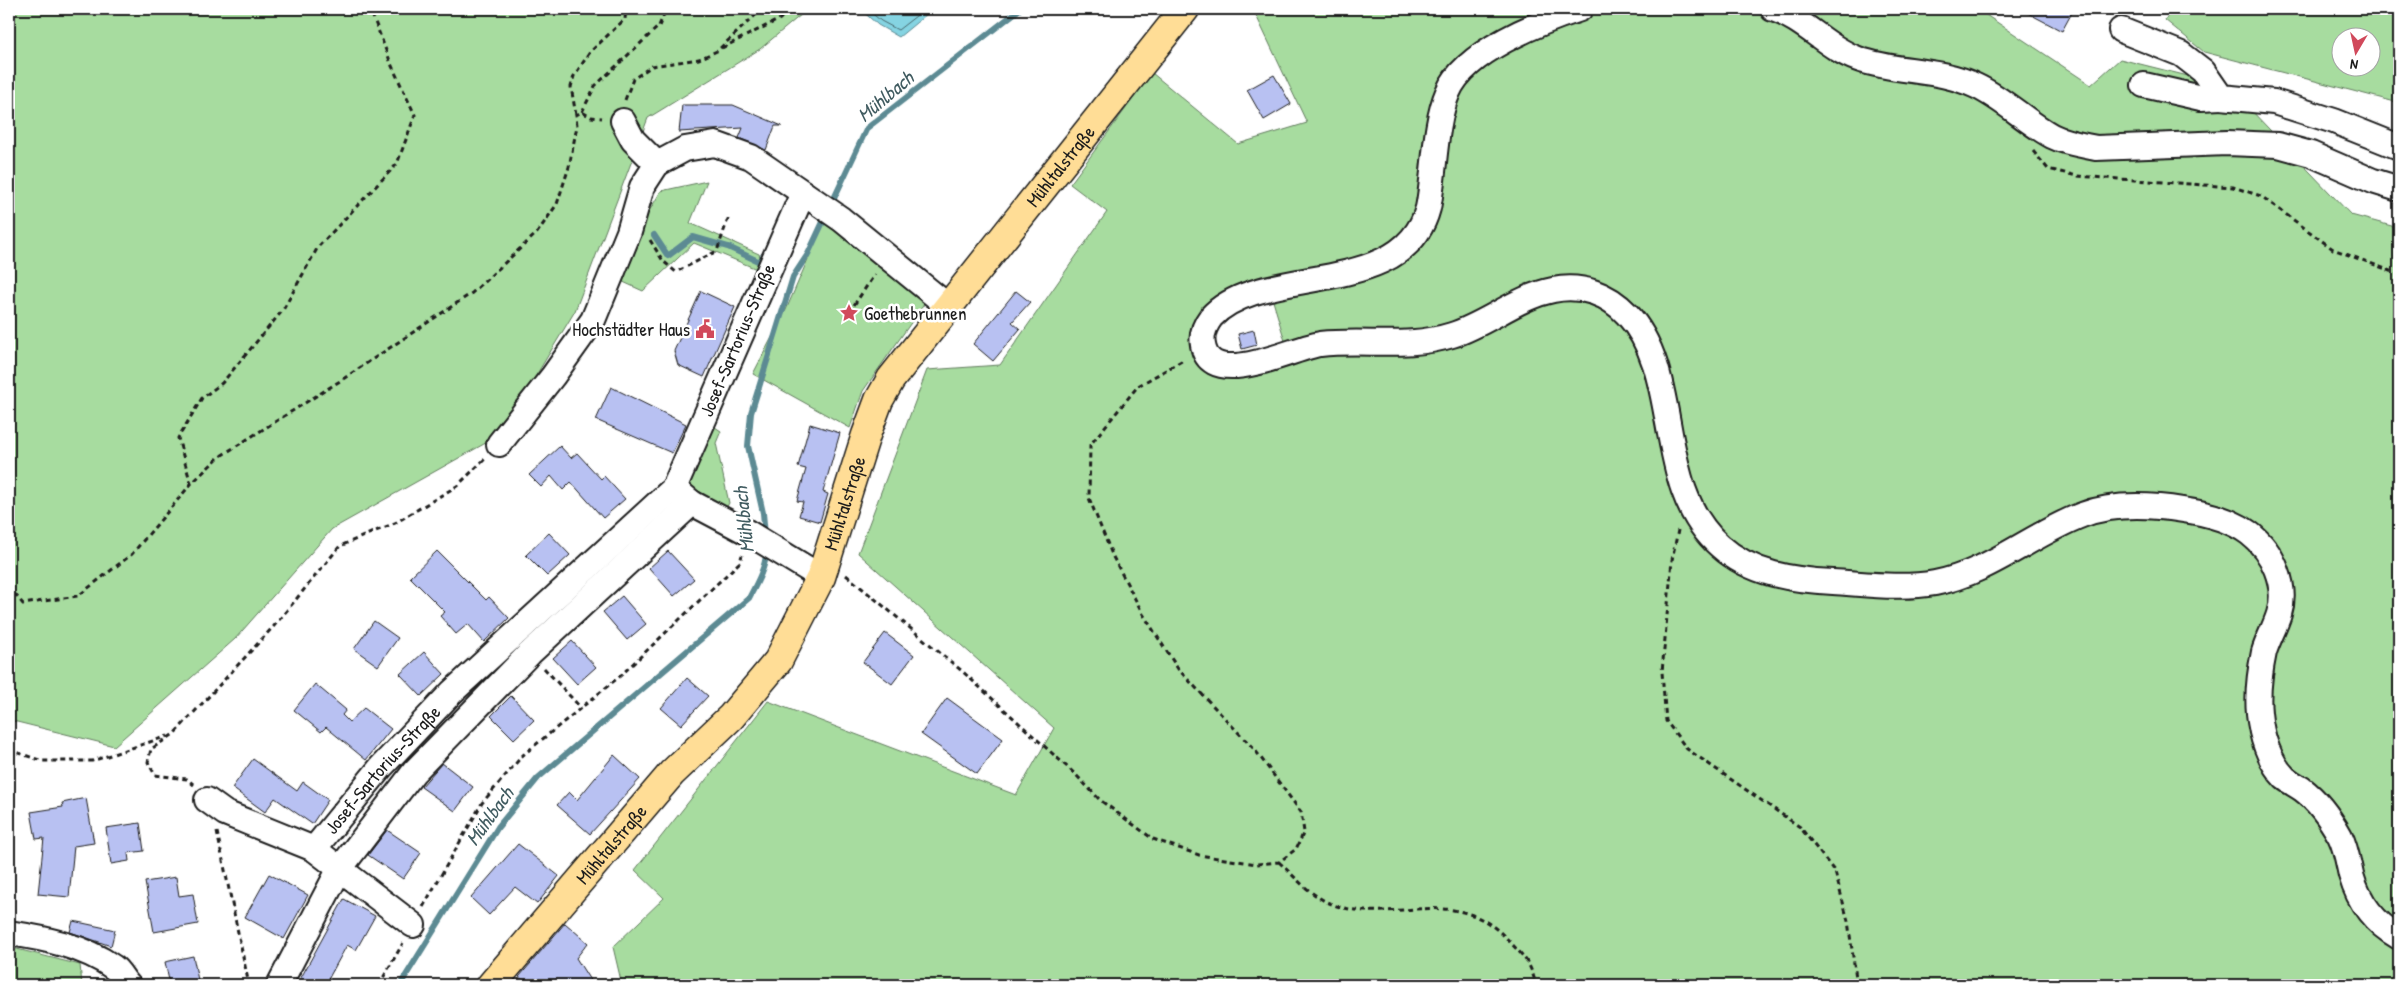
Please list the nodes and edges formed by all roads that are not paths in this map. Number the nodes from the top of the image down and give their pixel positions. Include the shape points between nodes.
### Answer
1 (1185, 9) edge
2 (1580, 9) edge
3 (1773, 9) edge
4 (2121, 30) dead end
5 (2144, 85) dead end
6 (2221, 97) junction
7 (622, 121) road end
8 (2399, 147) edge
9 (656, 164) junction
10 (2399, 189) edge
11 (812, 199) junction
12 (949, 307) junction
13 (499, 444) road end
14 (674, 488) junction
15 (692, 503) junction
16 (824, 568) junction
17 (452, 692) junction
18 (473, 710) junction
19 (207, 800) road end
20 (314, 849) junction
21 (340, 870) junction
22 (413, 926) road end
23 (9, 933) edge
24 (2399, 937) edge
25 (128, 985) edge
26 (279, 985) edge
27 (491, 985) edge

1 - 12 main road, Mühltalstraße
2 - 24 street via 1537,25 1494,48 1473,62 1452,84 1443,107 1428,208 1424,223 1414,237 1389,257 1374,264 1340,275 1262,290 1229,304 1205,327 1203,348 1212,362 1229,367 1242,366 1316,345 1427,342 1456,334 1537,294 1574,288 1596,292 1616,303 1633,320 1656,365 1685,495 1707,533 1720,546 1740,561 1767,572 1806,581 1892,585 1936,583 1997,560 2083,514 2103,509 2176,509 2237,526 2264,548 2278,574 2282,591 2278,618 2265,649 2259,687 2259,714 2268,753 2286,779 2315,800 2325,812 2344,845 2358,896 2376,920
3 - 10 street via 1804,25 1845,54 1878,64 1937,73 1977,86 2053,137 2076,145 2096,148 2227,143 2278,145 2311,154
4 - 6 street via 2181,54 2204,71
5 - 6 street via 2201,98
6 - 8 street via 2274,102
7 - 9 street via 633,140
9 - 11 street via 685,149 715,144 751,157
9 - 13 street via 642,187 629,232 594,320
11 - 12 street
11 - 14 street, Josef-Sartorius-Straße
12 - 16 main road, Mühltalstraße via 891,379 879,400
14 - 15 street
14 - 17 street, Josef-Sartorius-Straße
15 - 16 street via 778,551
15 - 18 street, Josef-Sartorius-Straße
16 - 27 main road, Mühltalstraße via 778,662 731,717 672,773
17 - 18 street, Josef-Sartorius-Straße
17 - 20 street, Josef-Sartorius-Straße via 381,767
18 - 21 street, Josef-Sartorius-Straße via 414,772
19 - 20 street, Josef-Sartorius-Straße via 225,812
20 - 21 street, Josef-Sartorius-Straße
21 - 22 street, Josef-Sartorius-Straße
21 - 26 street, Josef-Sartorius-Straße
23 - 25 street via 41,938 89,954 114,968

